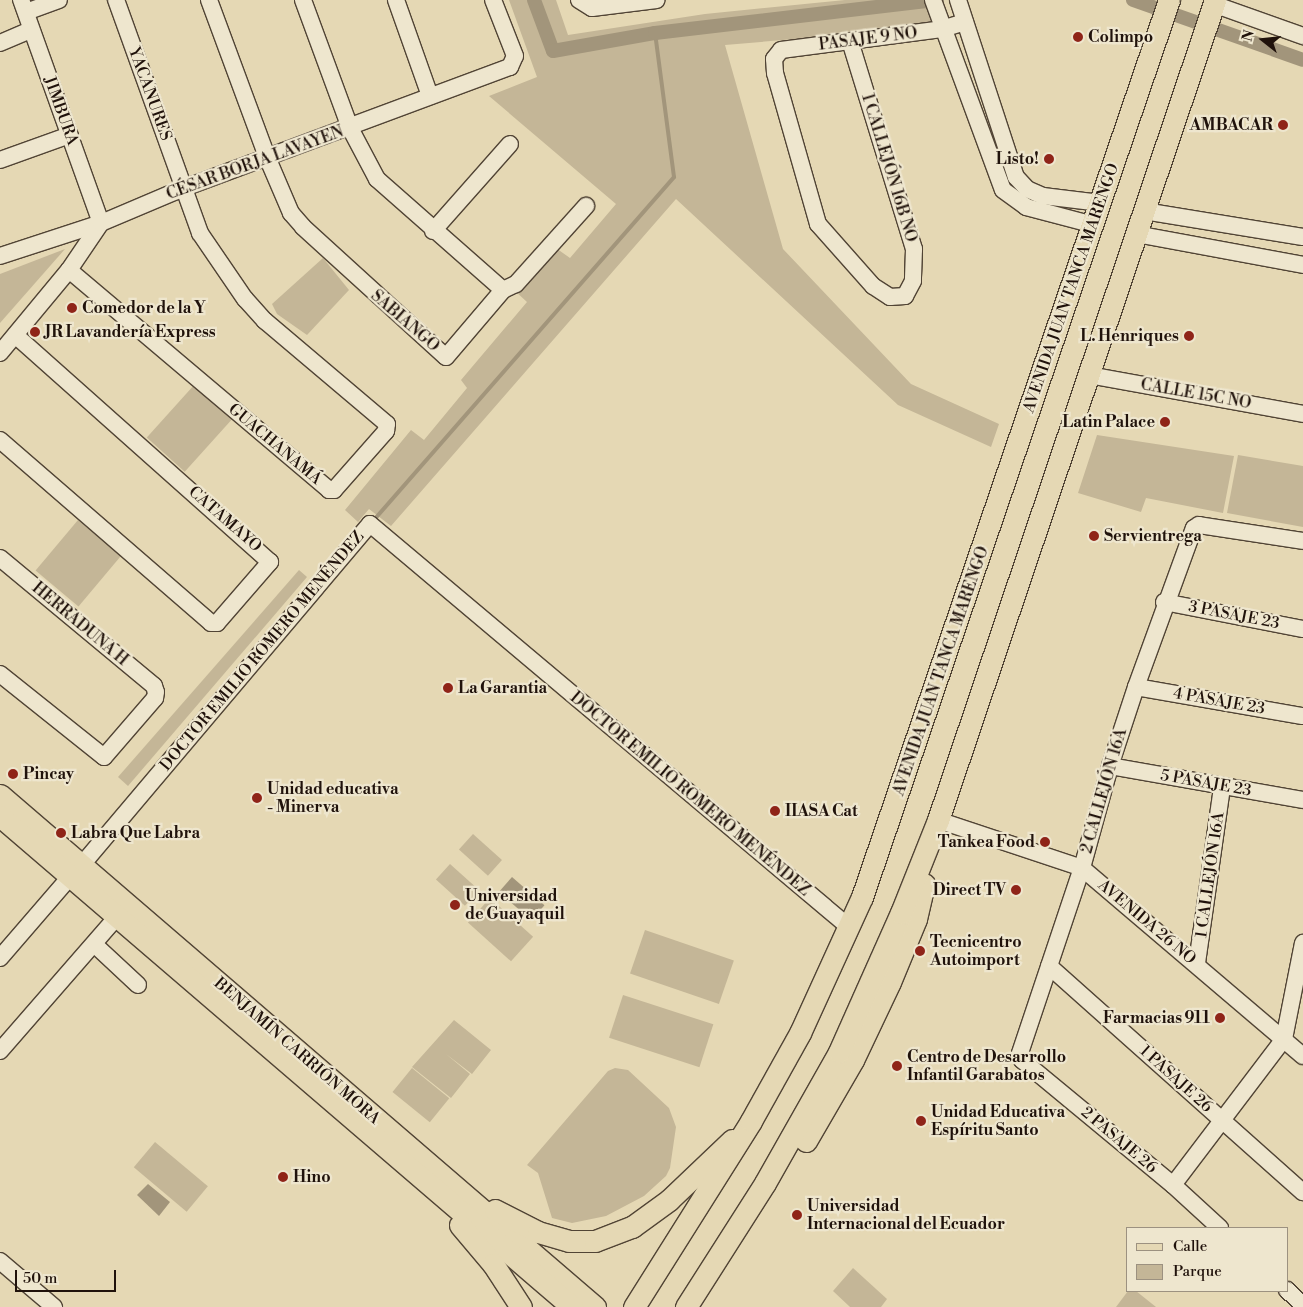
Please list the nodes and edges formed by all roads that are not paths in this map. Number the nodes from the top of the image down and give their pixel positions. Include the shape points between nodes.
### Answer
1 (59, 0) edge
2 (116, 0) edge
3 (209, 0) edge
4 (304, 0) edge
5 (396, 0) edge
6 (493, 0) edge
7 (657, 0) edge
8 (932, 0) edge
9 (580, 1) edge
10 (1168, 2) edge
11 (24, 6) edge
12 (1213, 6) edge
13 (962, 12) edge
14 (941, 27) junction
15 (32, 30) junction
16 (1303, 36) edge
17 (850, 41) junction
18 (0, 43) edge
19 (430, 96) junction
20 (350, 128) junction
21 (70, 135) junction
22 (510, 144) dead end
23 (267, 157) junction
24 (0, 160) edge
25 (184, 188) junction
26 (1101, 203) junction
27 (586, 206) dead end
28 (1144, 211) junction
29 (101, 223) junction
30 (1094, 225) junction
31 (433, 231) junction
32 (1136, 234) junction
33 (1302, 234) edge
34 (0, 256) edge
35 (1303, 265) edge
36 (69, 270) junction
37 (502, 290) junction
38 (905, 296) joint
39 (15, 335) junction
40 (0, 353) edge
41 (1089, 375) junction
42 (1303, 414) edge
43 (0, 440) edge
44 (1303, 541) edge
45 (0, 558) edge
46 (1164, 602) junction
47 (1303, 628) edge
48 (0, 674) edge
49 (1136, 687) junction
50 (1303, 716) edge
51 (1110, 766) junction
52 (1222, 787) junction
53 (0, 795) edge
54 (1303, 800) edge
55 (0, 816) edge
56 (938, 820) junction
57 (1082, 868) junction
58 (75, 872) junction
59 (117, 918) junction
60 (849, 927) junction
61 (1303, 943) edge
62 (94, 944) junction
63 (0, 958) edge
64 (1197, 963) junction
65 (1049, 966) junction
66 (138, 984) dead end
67 (1284, 1039) junction
68 (0, 1050) edge
69 (1020, 1053) joint
70 (1303, 1056) edge
71 (1221, 1119) junction
72 (752, 1121) junction
73 (417, 1164) junction
74 (1173, 1185) junction
75 (1303, 1192) edge
76 (1219, 1227) edge
77 (510, 1245) junction
78 (0, 1261) edge
79 (707, 1275) junction
80 (1288, 1291) edge
81 (1303, 1305) edge
82 (54, 1307) edge
83 (521, 1307) edge
84 (572, 1307) edge
85 (595, 1307) edge
86 (634, 1307) edge
87 (686, 1307) edge
88 (699, 1307) edge

1 - 11 street
2 - 25 street, YACANURES
3 - 23 street
4 - 20 street
5 - 19 street
6 - 19 street, CÉSAR BORJA LAVAYEN via 515,56 510,67
7 - 9 street via 592,8
8 - 14 street
10 - 26 main road, AVENIDA JUAN TANCA MARENGO
11 - 15 street, JIMBURA
12 - 16 street
12 - 28 main road
13 - 14 street, PASAJE 9 NO
13 - 26 street via 1016,177 1028,189 1043,196
14 - 17 street, PASAJE 9 NO
14 - 30 street via 1003,190 1026,207
15 - 18 street
15 - 21 street, JIMBURA
17 - 38 street, 1 CALLEJÓN 16B NO via 914,249 913,280
17 - 38 street, PASAJE 9 NO via 781,50 774,59 775,73 818,224 874,286 890,297
19 - 20 street, CÉSAR BORJA LAVAYEN
20 - 23 street, CÉSAR BORJA LAVAYEN
20 - 31 street via 377,179
21 - 24 street
21 - 29 street, JIMBURA
22 - 31 street
23 - 25 street, CÉSAR BORJA LAVAYEN
23 - 37 street, SABIANGO via 291,213 303,227 445,356 449,356
25 - 29 street, CÉSAR BORJA LAVAYEN
25 - 36 street, GUACHANAMÁ via 200,233 245,299 265,320 387,424 386,431 334,490 329,490
26 - 30 main road, AVENIDA JUAN TANCA MARENGO
27 - 37 street via 516,284
28 - 32 main road
28 - 33 street
29 - 34 street, CÉSAR BORJA LAVAYEN
29 - 36 street
30 - 60 main road, AVENIDA JUAN TANCA MARENGO via 883,842
31 - 37 street
32 - 35 street
32 - 41 main road
36 - 39 street
39 - 40 street
39 - 43 street, CATAMAYO via 270,562 216,623 210,623
41 - 42 street, CALLE 15C NO
41 - 56 main road
44 - 46 street, 2 CALLEJÓN 16A via 1199,525 1193,530
45 - 48 street, HERRADUNA H via 154,686 156,692 155,698 104,757
46 - 47 street, 3 PASAJE 23
46 - 49 street, 2 CALLEJÓN 16A
49 - 50 street, 4 PASAJE 23
49 - 51 street, 2 CALLEJÓN 16A
51 - 52 street, 5 PASAJE 23
51 - 57 street, 2 CALLEJÓN 16A
52 - 54 street, 5 PASAJE 23
52 - 64 street, 1 CALLEJÓN 16A
53 - 58 main road, BENJAMÍN CARRIÓN MORA
55 - 58 main road, BENJAMÍN CARRIÓN MORA
56 - 57 street, AVENIDA 26 NO
56 - 79 main road via 875,975 839,1052 765,1184
57 - 64 street, AVENIDA 26 NO
57 - 65 street, 2 CALLEJÓN 16A
58 - 59 main road, BENJAMÍN CARRIÓN MORA
58 - 60 street, DOCTOR EMILIO ROMERO MENÉNDEZ via 370,524
58 - 63 street, DOCTOR EMILIO ROMERO MENÉNDEZ
58 - 73 main road, BENJAMÍN CARRIÓN MORA
59 - 62 street
59 - 73 main road, BENJAMÍN CARRIÓN MORA
60 - 72 main road, AVENIDA JUAN TANCA MARENGO via 800,1033
61 - 67 street
62 - 66 street
62 - 68 street
64 - 67 street, AVENIDA 26 NO
65 - 69 street, 2 CALLEJÓN 16A
65 - 71 street, 1 PASAJE 26
67 - 70 street, AVENIDA 26 NO
67 - 71 street
69 - 74 street, 2 PASAJE 26 via 1022,1060
71 - 74 street
71 - 75 street, 1 PASAJE 26
72 - 73 main road via 669,1200 632,1227 595,1241 569,1241 538,1232 504,1216
72 - 86 main road, AVENIDA JUAN TANCA MARENGO
73 - 77 main road, BENJAMÍN CARRIÓN MORA
73 - 83 main road via 493,1264
74 - 76 street, 2 PASAJE 26
77 - 84 main road, BENJAMÍN CARRIÓN MORA
77 - 85 main road, BENJAMÍN CARRIÓN MORA
78 - 82 street
79 - 87 main road
79 - 88 main road
80 - 81 street

